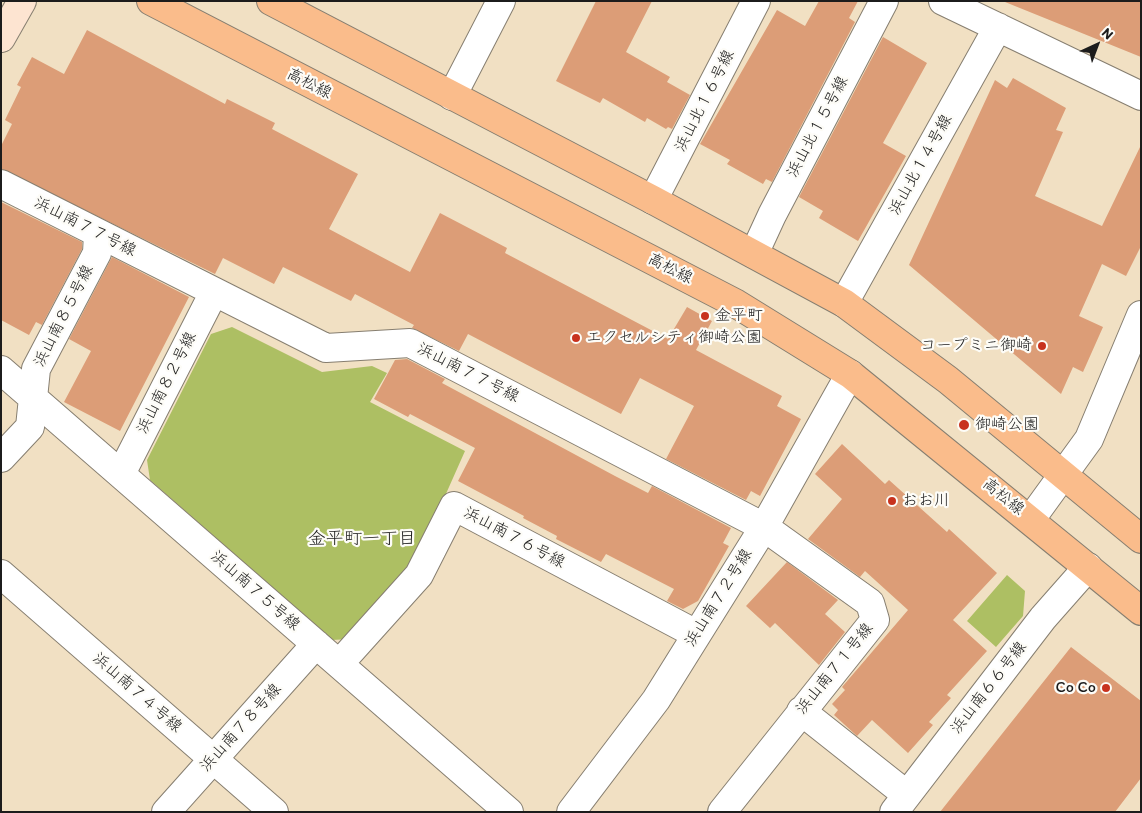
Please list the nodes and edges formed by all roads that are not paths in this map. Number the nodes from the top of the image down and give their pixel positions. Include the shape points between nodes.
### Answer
1 (22, 1) edge
2 (151, 1) edge
3 (271, 1) edge
4 (501, 1) edge
5 (756, 1) edge
6 (884, 1) edge
7 (943, 1) edge
8 (998, 27) junction
9 (1, 38) edge
10 (452, 96) junction
11 (1141, 96) edge
12 (1, 184) edge
13 (653, 200) junction
14 (98, 234) junction
15 (754, 254) junction
16 (214, 292) junction
17 (844, 303) junction
18 (1141, 315) edge
19 (1, 370) edge
20 (850, 374) junction
21 (34, 399) junction
22 (1, 458) edge
23 (121, 474) junction
24 (1062, 474) junction
25 (1031, 519) junction
26 (764, 527) junction
27 (1141, 539) edge
28 (1088, 567) junction
29 (1, 574) edge
30 (1141, 611) edge
31 (696, 634) junction
32 (316, 644) junction
33 (339, 664) junction
34 (801, 711) junction
35 (213, 759) junction
36 (900, 804) edge
37 (166, 812) edge
38 (274, 812) edge
39 (509, 812) edge
40 (571, 812) edge
41 (722, 812) edge

1 - 9 street
2 - 20 main road, 高松線 via 734,303
3 - 10 main road
4 - 10 street
5 - 13 street, 浜山北１６号線
6 - 15 street, 浜山北１５号線
7 - 8 street
8 - 11 street
8 - 17 street, 浜山北１４号線
10 - 13 main road
12 - 14 street, 浜山南７７号線
13 - 15 main road
14 - 16 street, 浜山南７７号線
14 - 21 street, 浜山南８５号線 via 97,252 36,368
15 - 17 main road
16 - 23 street, 浜山南８２号線
16 - 26 street, 浜山南７７号線 via 326,348 410,343
17 - 24 main road via 948,380
18 - 24 street via 1089,439
19 - 21 street, 浜山南７５号線
20 - 25 main road, 高松線
20 - 26 street, 浜山南７２号線
21 - 22 street, 浜山南８５号線 via 30,427
21 - 23 street, 浜山南７５号線
23 - 32 street, 浜山南７５号線
24 - 25 street
24 - 27 main road
25 - 28 main road, 高松線
26 - 31 street, 浜山南７２号線
26 - 34 street, 浜山南７１号線 via 870,603 875,620
28 - 30 main road, 高松線
28 - 36 street, 浜山南６６号線 via 1044,618
29 - 35 street, 浜山南７４号線
31 - 33 street, 浜山南７６号線 via 454,506 419,575
31 - 40 street, 浜山南７２号線 via 656,700
32 - 33 street, 浜山南７５号線
32 - 35 street, 浜山南７８号線
33 - 39 street, 浜山南７５号線
34 - 36 street
34 - 41 street, 浜山南７１号線
35 - 37 street, 浜山南７８号線
35 - 38 street, 浜山南７４号線

